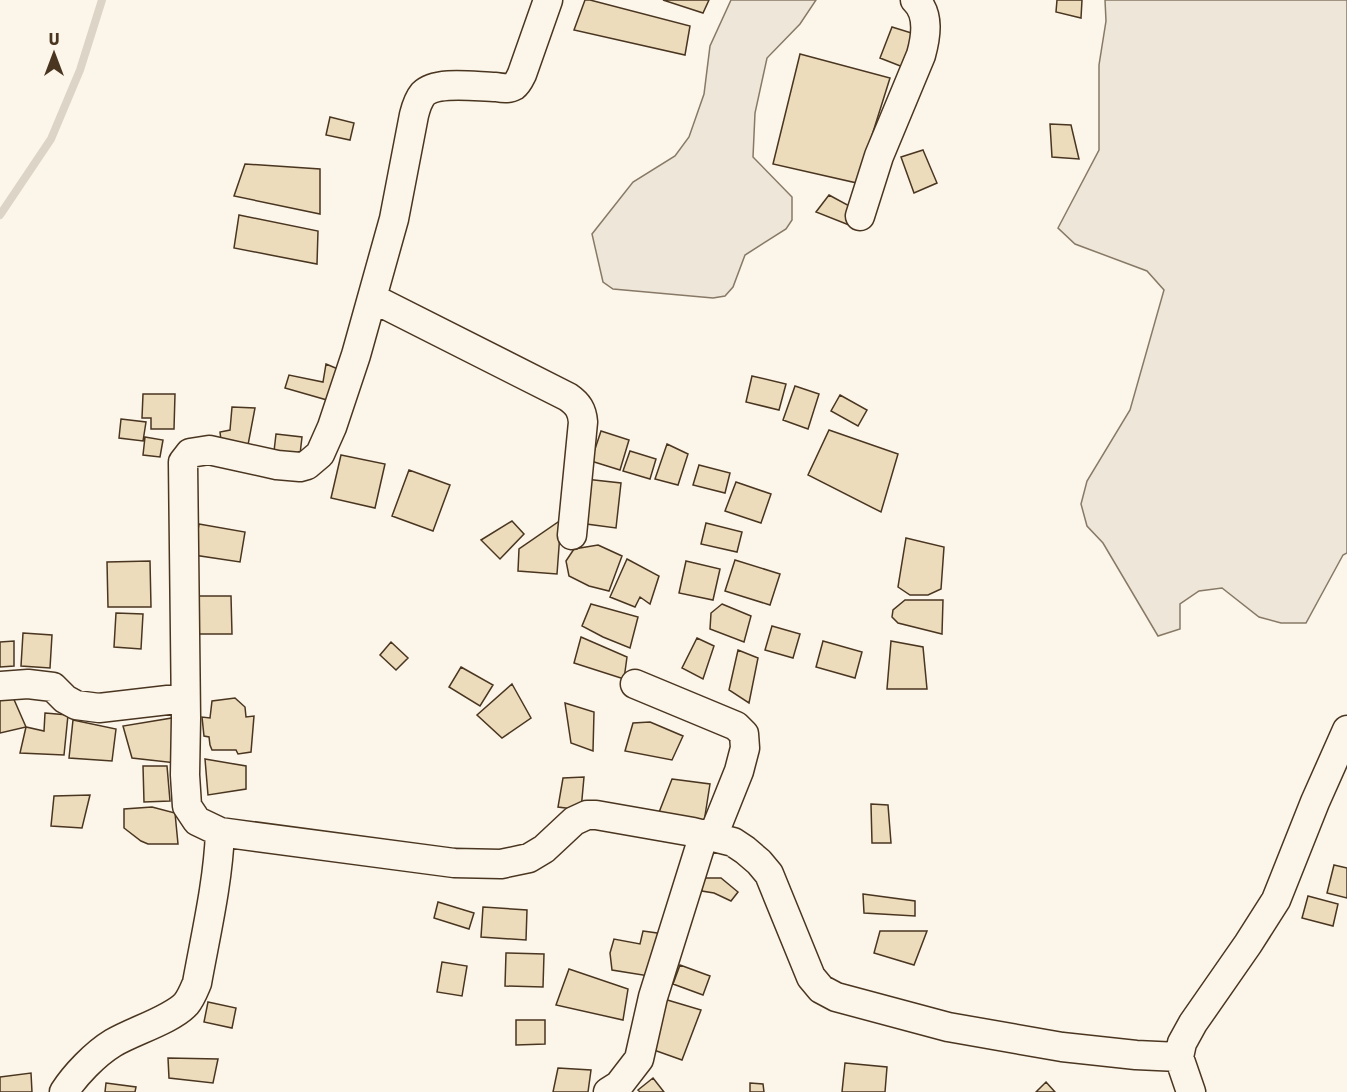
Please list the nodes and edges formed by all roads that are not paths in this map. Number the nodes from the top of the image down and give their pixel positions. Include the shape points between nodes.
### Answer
1 (548, 0) edge
2 (915, 0) edge
3 (860, 216) dead end
4 (372, 298) junction
5 (572, 535) dead end
6 (635, 684) dead end
7 (0, 686) edge
8 (185, 698) junction
9 (1347, 730) edge
10 (220, 832) junction
11 (708, 835) junction
12 (1179, 1057) junction
13 (64, 1092) edge
14 (608, 1092) edge
15 (1191, 1092) edge

1 - 4 street via 519,82 514,86 436,87 418,101 394,219
2 - 3 street via 924,11 924,42
4 - 5 street via 577,403 584,422
4 - 8 street via 332,427 314,460 300,467 277,465 208,450 190,453 183,462
6 - 11 street via 736,726 744,734 739,771
7 - 8 street via 53,687 76,705 99,708
8 - 10 street via 187,806 196,821
9 - 12 street via 1276,900 1189,1029
10 - 11 street via 454,863 501,864 529,858 573,820 587,815
10 - 13 street via 214,890 193,993 175,1012 97,1054
11 - 12 street via 746,849 769,874 811,977 836,997 948,1027 1062,1047
11 - 14 street via 653,997 639,1059
12 - 15 street

